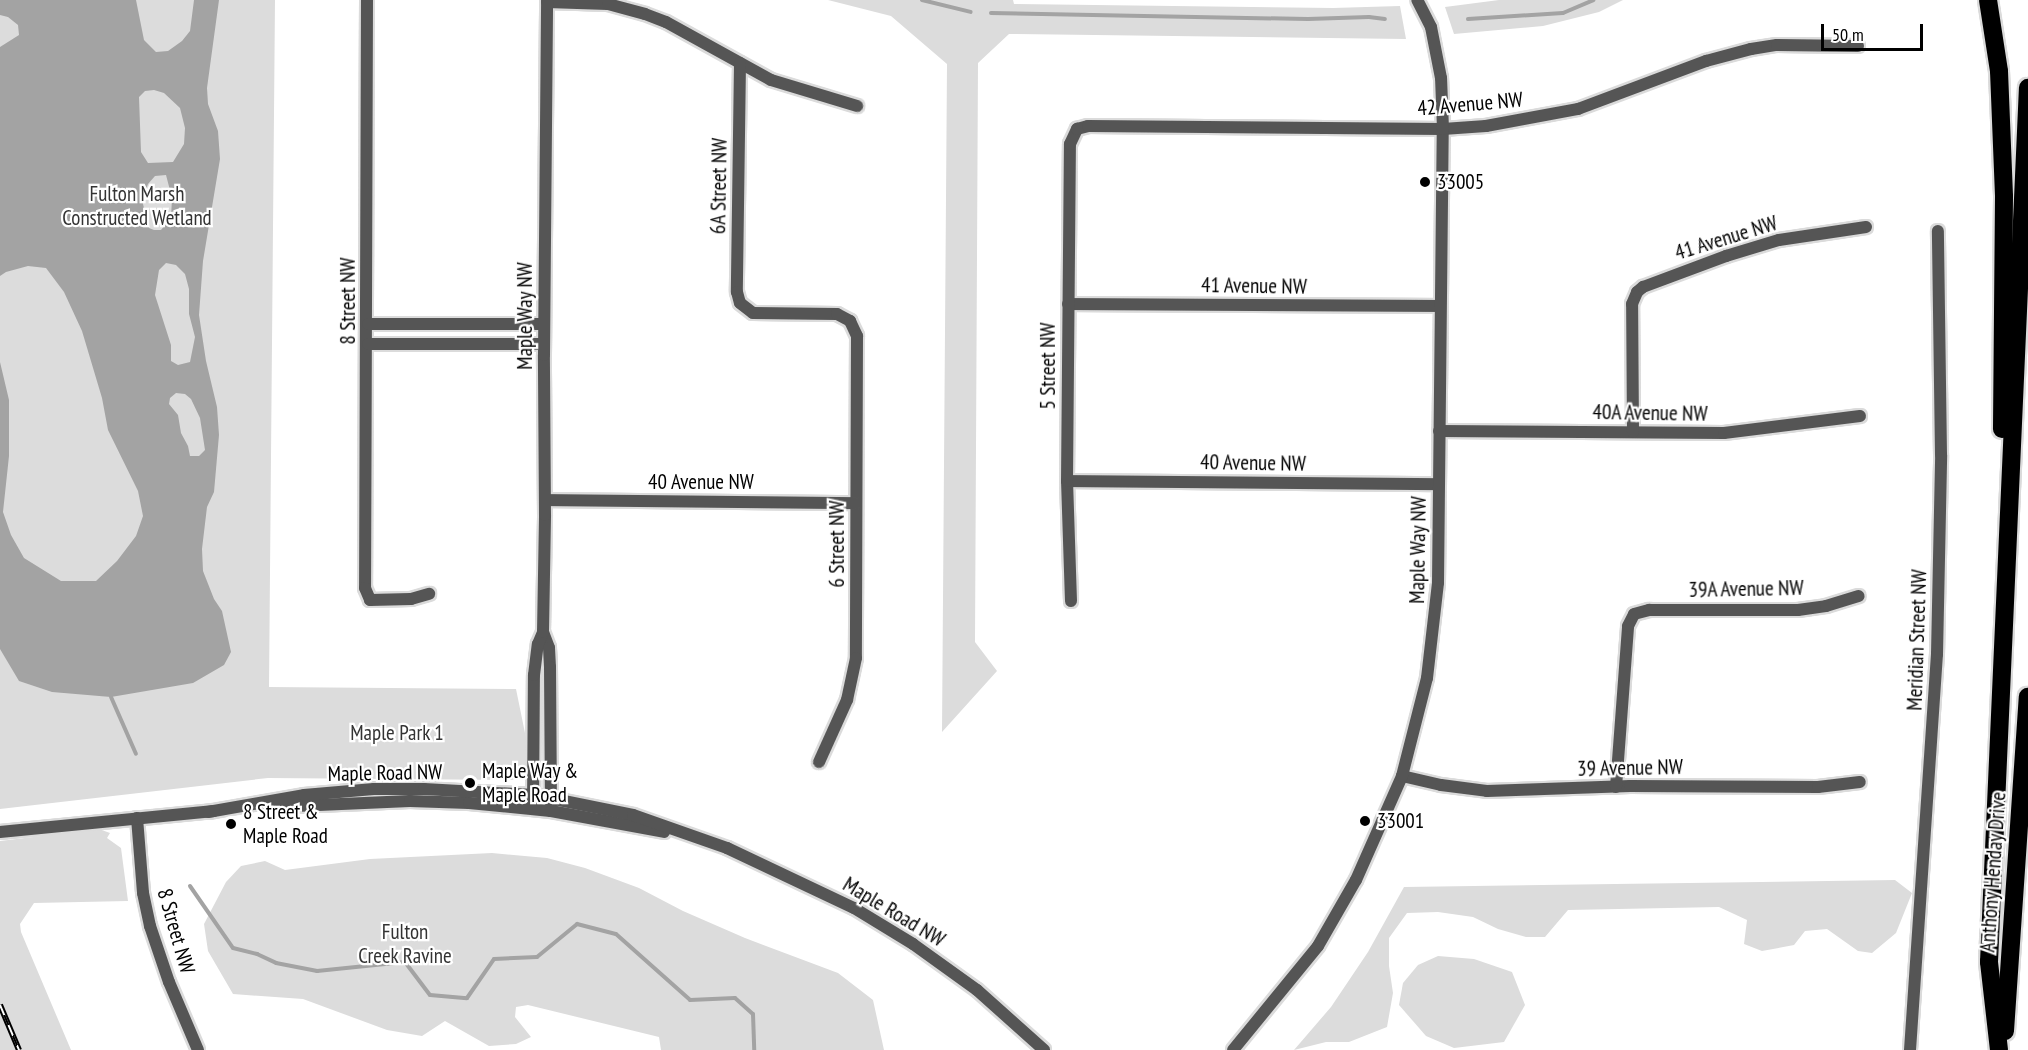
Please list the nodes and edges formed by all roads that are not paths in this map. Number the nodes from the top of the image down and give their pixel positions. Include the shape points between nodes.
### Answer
1 (367, 0) edge
2 (1417, 0) edge
3 (1988, 0) edge
4 (547, 1) edge
5 (1858, 45) dead end
6 (740, 63) junction
7 (2028, 88) edge
8 (857, 106) dead end
9 (1443, 129) junction
10 (1074, 132) joint
11 (1866, 227) dead end
12 (1938, 231) dead end
13 (1068, 304) junction
14 (1439, 306) junction
15 (850, 321) joint
16 (368, 324) junction
17 (544, 324) junction
18 (368, 344) junction
19 (544, 344) junction
20 (1860, 416) dead end
21 (1439, 431) junction
22 (1633, 432) junction
23 (1067, 481) junction
24 (1439, 484) junction
25 (545, 500) junction
26 (856, 503) junction
27 (2008, 561) junction
28 (429, 594) dead end
29 (1858, 596) dead end
30 (1071, 601) dead end
31 (543, 632) junction
32 (2028, 697) edge
33 (819, 762) dead end
34 (1402, 776) junction
35 (1860, 782) dead end
36 (1616, 787) junction
37 (534, 795) junction
38 (551, 804) junction
39 (533, 809) junction
40 (208, 812) junction
41 (137, 818) junction
42 (0, 832) edge
43 (198, 1050) edge
44 (1044, 1050) edge
45 (1233, 1050) edge
46 (1910, 1050) edge
47 (1999, 1050) edge
48 (2004, 1050) edge

1 - 16 street, 8 Street NW
2 - 9 street, Maple Way NW via 1431,27 1441,78
3 - 27 highway via 1999,71 2002,140 2002,483
4 - 6 street via 608,4 636,11 666,22
4 - 17 street, Maple Way NW
5 - 9 street, 42 Avenue NW via 1777,45 1751,49 1706,61 1578,109 1510,123
6 - 8 street via 782,84
6 - 15 street, 6A Street NW via 737,292 743,308 758,314 837,314
7 - 27 highway
9 - 10 street, 42 Avenue NW via 1088,126
9 - 14 street, Maple Way NW
10 - 13 street, 5 Street NW via 1070,144
11 - 22 street, 41 Avenue NW via 1760,245 1649,284 1637,292 1632,304
12 - 46 street, Meridian Street NW via 1941,455 1937,654
13 - 14 street, 41 Avenue NW
13 - 23 street, 5 Street NW
14 - 21 street, Maple Way NW
15 - 26 street, 6 Street NW via 857,336
16 - 17 street
16 - 18 street, 8 Street NW
17 - 19 street, Maple Way NW
18 - 19 street
18 - 28 street, 8 Street NW via 365,588 370,600 411,599
19 - 25 street, Maple Way NW
20 - 22 street, 40A Avenue NW via 1749,432
21 - 22 street, 40A Avenue NW
21 - 24 street, Maple Way NW
23 - 24 street, 40 Avenue NW
23 - 30 street, 5 Street NW
24 - 34 street, Maple Way NW via 1436,620 1424,696
25 - 26 street, 40 Avenue NW
25 - 31 street, Maple Way NW
26 - 33 street, 6 Street NW via 854,672 847,700
27 - 47 highway via 1989,962
29 - 36 street, 39A Avenue NW via 1798,610 1643,610 1634,614 1628,626
31 - 37 street, Maple Way NW via 534,675
31 - 38 street, Maple Way NW via 549,648
32 - 48 highway, Anthony Henday Drive
34 - 36 street, 39 Avenue NW via 1486,790
34 - 45 street, Maple Way NW via 1375,841 1318,946
35 - 36 street, 39 Avenue NW via 1818,787
37 - 38 street, Maple Road NW
37 - 39 street, Maple Way NW
37 - 40 street, Maple Road NW via 374,789 304,795
38 - 39 street, Maple Road NW
38 - 44 street, Maple Road NW via 704,840 774,867 879,922 977,990
39 - 40 street, Maple Road NW via 410,801
40 - 41 street, Maple Road NW
41 - 42 street, Maple Road NW
41 - 43 street, 8 Street NW via 143,893 152,933

